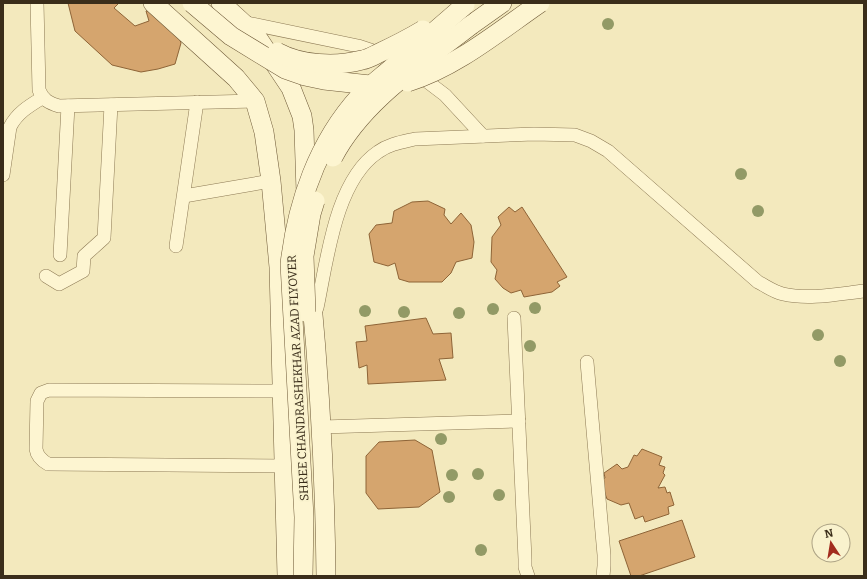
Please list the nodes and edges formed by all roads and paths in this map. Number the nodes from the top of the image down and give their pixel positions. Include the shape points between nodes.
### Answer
1 (37, 3) edge
2 (153, 3) edge
3 (192, 3) edge
4 (208, 3) edge
5 (221, 3) edge
6 (502, 3) edge
7 (540, 3) edge
8 (467, 4) edge
9 (242, 22) junction
10 (42, 98) junction
11 (255, 101) junction
12 (197, 102) junction
13 (111, 105) junction
14 (68, 106) junction
15 (483, 136) junction
16 (3, 175) edge
17 (271, 181) junction
18 (184, 196) junction
19 (176, 246) dead end
20 (60, 255) dead end
21 (46, 276) dead end
22 (864, 292) edge
23 (514, 318) dead end
24 (314, 320) junction
25 (587, 362) dead end
26 (282, 391) junction
27 (519, 421) junction
28 (322, 427) junction
29 (285, 466) junction
30 (287, 576) edge
31 (303, 576) edge
32 (316, 576) edge
33 (326, 576) edge
34 (528, 576) edge
35 (603, 576) edge

1 - 10 street via 39,90
2 - 11 main road via 236,78
3 - 7 main road, bridge via 231,36 285,69 324,80 380,86 404,84 448,65
4 - 8 main road, bridge via 250,37 285,57 339,64 363,60 399,44
5 - 9 main road
6 - 32 main road, SHREE CHANDRASHEKHAR AZAD FLYOVER, bridge via 373,103 337,150 322,178 311,214 304,256 316,518
8 - 31 main road, SHREE CHANDRASHEKHAR AZAD FLYOVER, bridge via 361,95 345,114 321,153 298,214 290,264 304,517
9 - 15 street via 358,46 398,60 444,95
9 - 24 main road via 255,34 291,88 302,116 308,260
10 - 14 street via 49,103
10 - 16 street via 20,112 13,120
11 - 12 street
11 - 17 main road via 264,132
12 - 13 street
12 - 18 street
13 - 14 street
13 - 21 street via 104,238 84,256 83,271 59,284
14 - 20 street
15 - 22 street via 575,135 591,140 608,151 758,282 772,290 797,296
15 - 24 street via 415,139 396,143 378,152 367,162 354,179 336,219
17 - 18 street
17 - 26 main road via 279,267
18 - 19 street
23 - 27 street
24 - 28 main road
25 - 35 street via 604,555
26 - 29 main road
26 - 29 street via 49,390 41,393 37,401 36,448 41,460 48,464
27 - 28 street
27 - 34 street via 525,559
28 - 33 main road
29 - 30 main road

